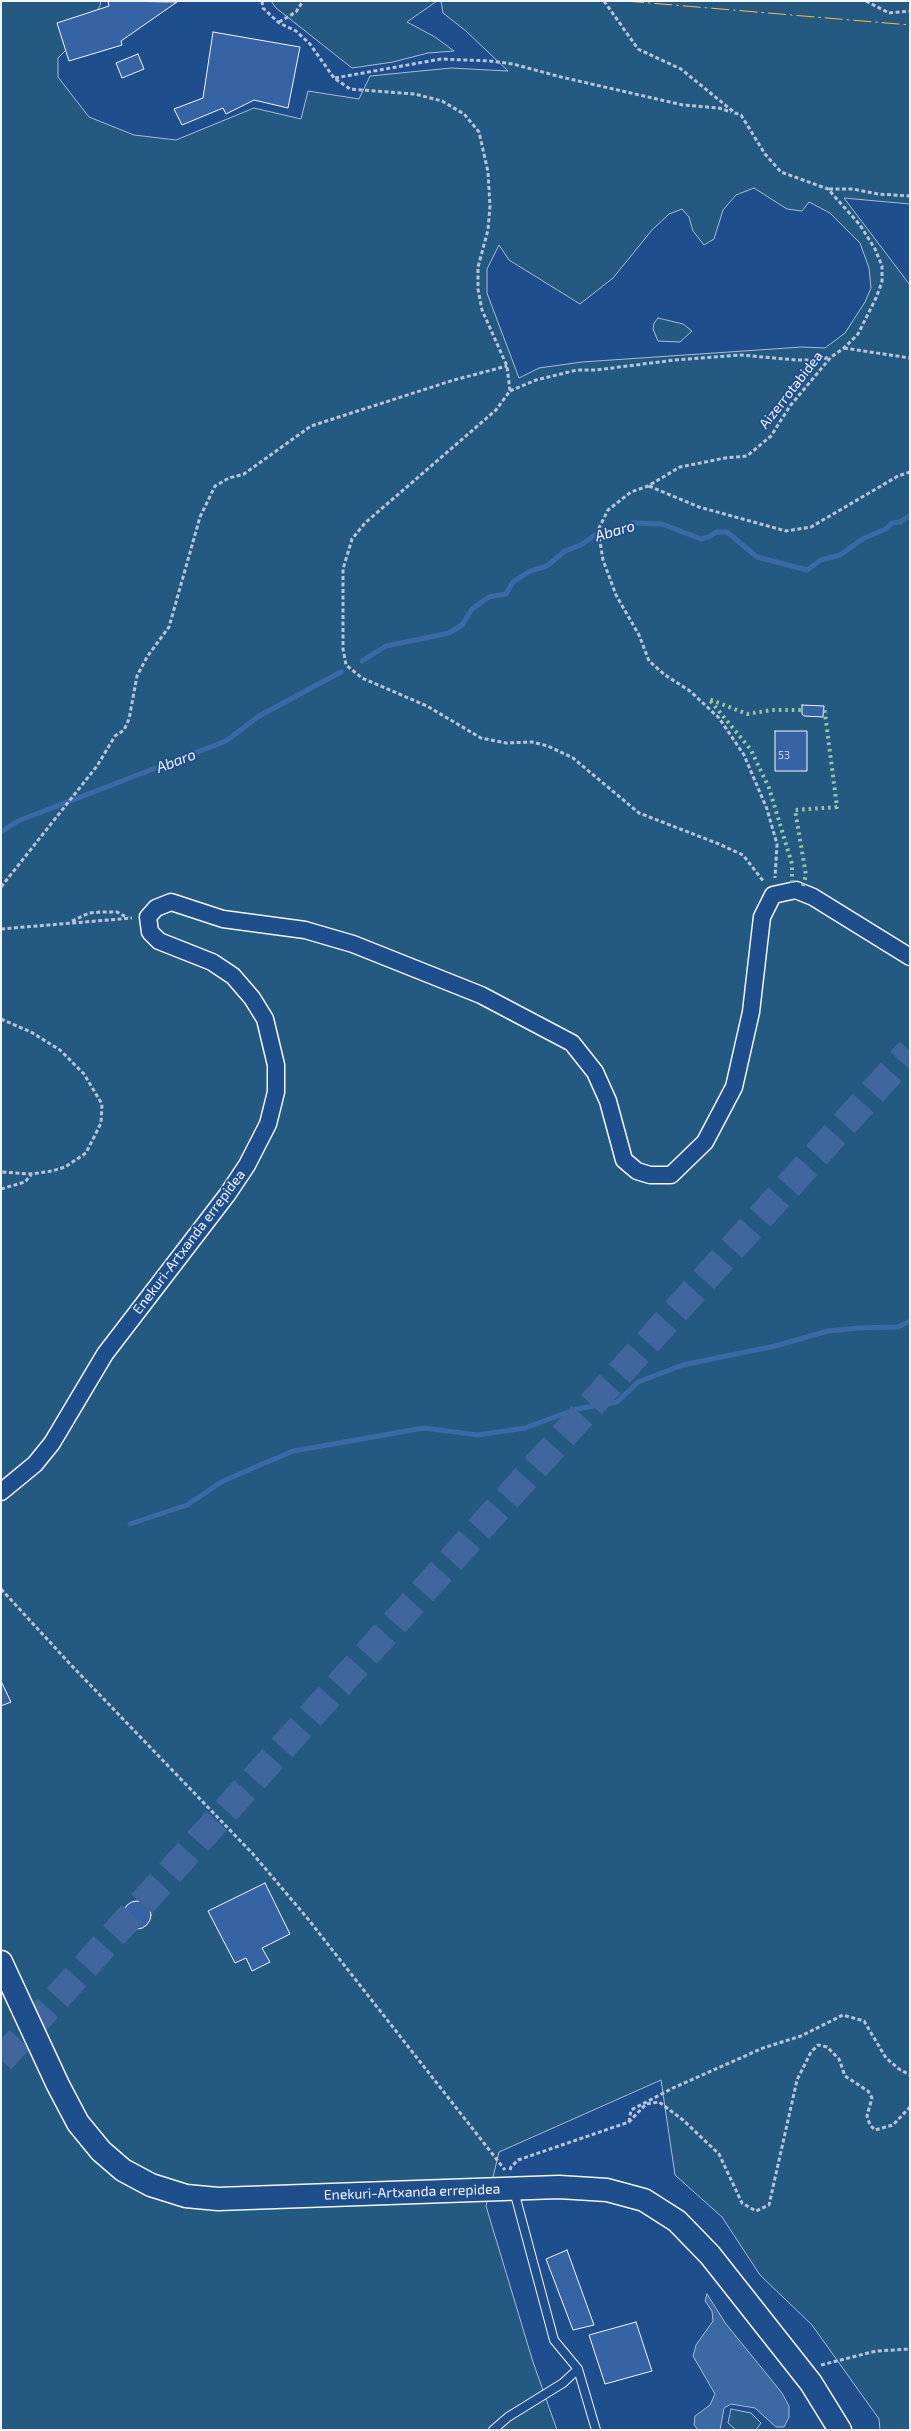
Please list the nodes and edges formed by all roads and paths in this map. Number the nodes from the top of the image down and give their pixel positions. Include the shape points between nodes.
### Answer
1 (262, 1) edge
2 (303, 1) edge
3 (604, 1) edge
4 (866, 1) edge
5 (910, 11) edge
6 (279, 23) junction
7 (334, 78) junction
8 (735, 113) junction
9 (828, 189) junction
10 (910, 196) edge
11 (844, 348) junction
12 (830, 357) junction
13 (910, 358) edge
14 (508, 366) junction
15 (510, 391) junction
16 (910, 472) edge
17 (648, 486) junction
18 (1, 887) edge
19 (773, 895) junction
20 (148, 917) junction
21 (128, 918) junction
22 (69, 922) junction
23 (1, 929) edge
24 (910, 957) edge
25 (1, 1019) edge
26 (1, 1172) edge
27 (31, 1174) junction
28 (1, 1189) edge
29 (1, 1492) edge
30 (1, 1589) edge
31 (1, 1962) edge
32 (910, 2075) edge
33 (910, 2107) edge
34 (629, 2122) junction
35 (512, 2182) junction
36 (910, 2349) edge
37 (813, 2367) dead end
38 (578, 2369) junction
39 (493, 2430) edge
40 (596, 2430) edge
41 (840, 2430) edge

1 - 6 path via 263,8
2 - 6 path via 296,12
3 - 8 path, Aizerrotabidea via 638,49 681,69
4 - 5 path via 889,13
6 - 7 path via 296,31 310,44
7 - 8 path via 441,59 490,61 682,105 719,108
7 - 14 path via 350,89 415,94 442,101 464,114 479,132 488,172 490,206 488,230 478,267 478,289 482,310
8 - 9 path, Aizerrotabidea via 741,115 765,154 781,172
9 - 10 path
9 - 11 path, Aizerrotabidea via 860,225 882,266 882,282 876,298 858,334
11 - 12 path, Aizerrotabidea
11 - 13 path
12 - 15 path via 796,360 741,355 577,370 536,380
12 - 17 path, Aizerrotabidea via 790,406 771,436 747,456 680,467
14 - 15 path
14 - 18 path via 311,426 244,474 215,486 200,517 169,628 136,676 124,730 115,736 97,766
15 - 19 path via 496,410 365,523 352,538 343,569 346,665 362,678 428,706 481,738 506,743 532,742 573,758 639,813 743,855
16 - 17 path via 810,526 786,531 699,506
17 - 19 path, Aizerrotabidea via 631,492 608,510 598,530 603,560 616,595 639,635 649,661 690,691 719,718 744,755 778,844
19 - 20 street via 762,916 751,1012 734,1087 706,1142 671,1175 650,1176 637,1171 624,1160 608,1101 595,1072 572,1043 481,995 353,944 305,930 223,919 171,902 156,908
19 - 24 street via 796,890 813,897
20 - 21 path
20 - 29 street, Enekuri-Artxanda errepidea via 150,932 159,941 212,962 233,976 265,1019 276,1065 276,1092 268,1124 227,1195 105,1354 52,1443 35,1464
21 - 22 path
21 - 22 path via 116,912 101,912 89,913
22 - 23 path
25 - 27 path via 60,1050 84,1074 102,1104 101,1123 86,1153 65,1167
26 - 27 path
27 - 28 path via 25,1182
30 - 35 path via 253,1854 308,1919
31 - 35 street, Enekuri-Artxanda errepidea via 78,2123 101,2151 123,2170 151,2185 186,2196 218,2199
32 - 34 path via 886,2058 864,2021 843,2015 801,2036 763,2048 673,2088 631,2110
33 - 34 path via 893,2125 875,2130 867,2116 872,2098 868,2091 845,2076 839,2059 827,2047 818,2045 797,2080 769,2205 756,2212 742,2203 719,2154 659,2102 646,2104
34 - 35 path via 518,2160 511,2167
35 - 38 lane via 554,2340
35 - 41 street, Enekuri-Artxanda errepidea via 607,2190 644,2200 662,2209 710,2255 811,2383
36 - 37 path via 876,2351
38 - 39 lane via 563,2383
38 - 40 lane

